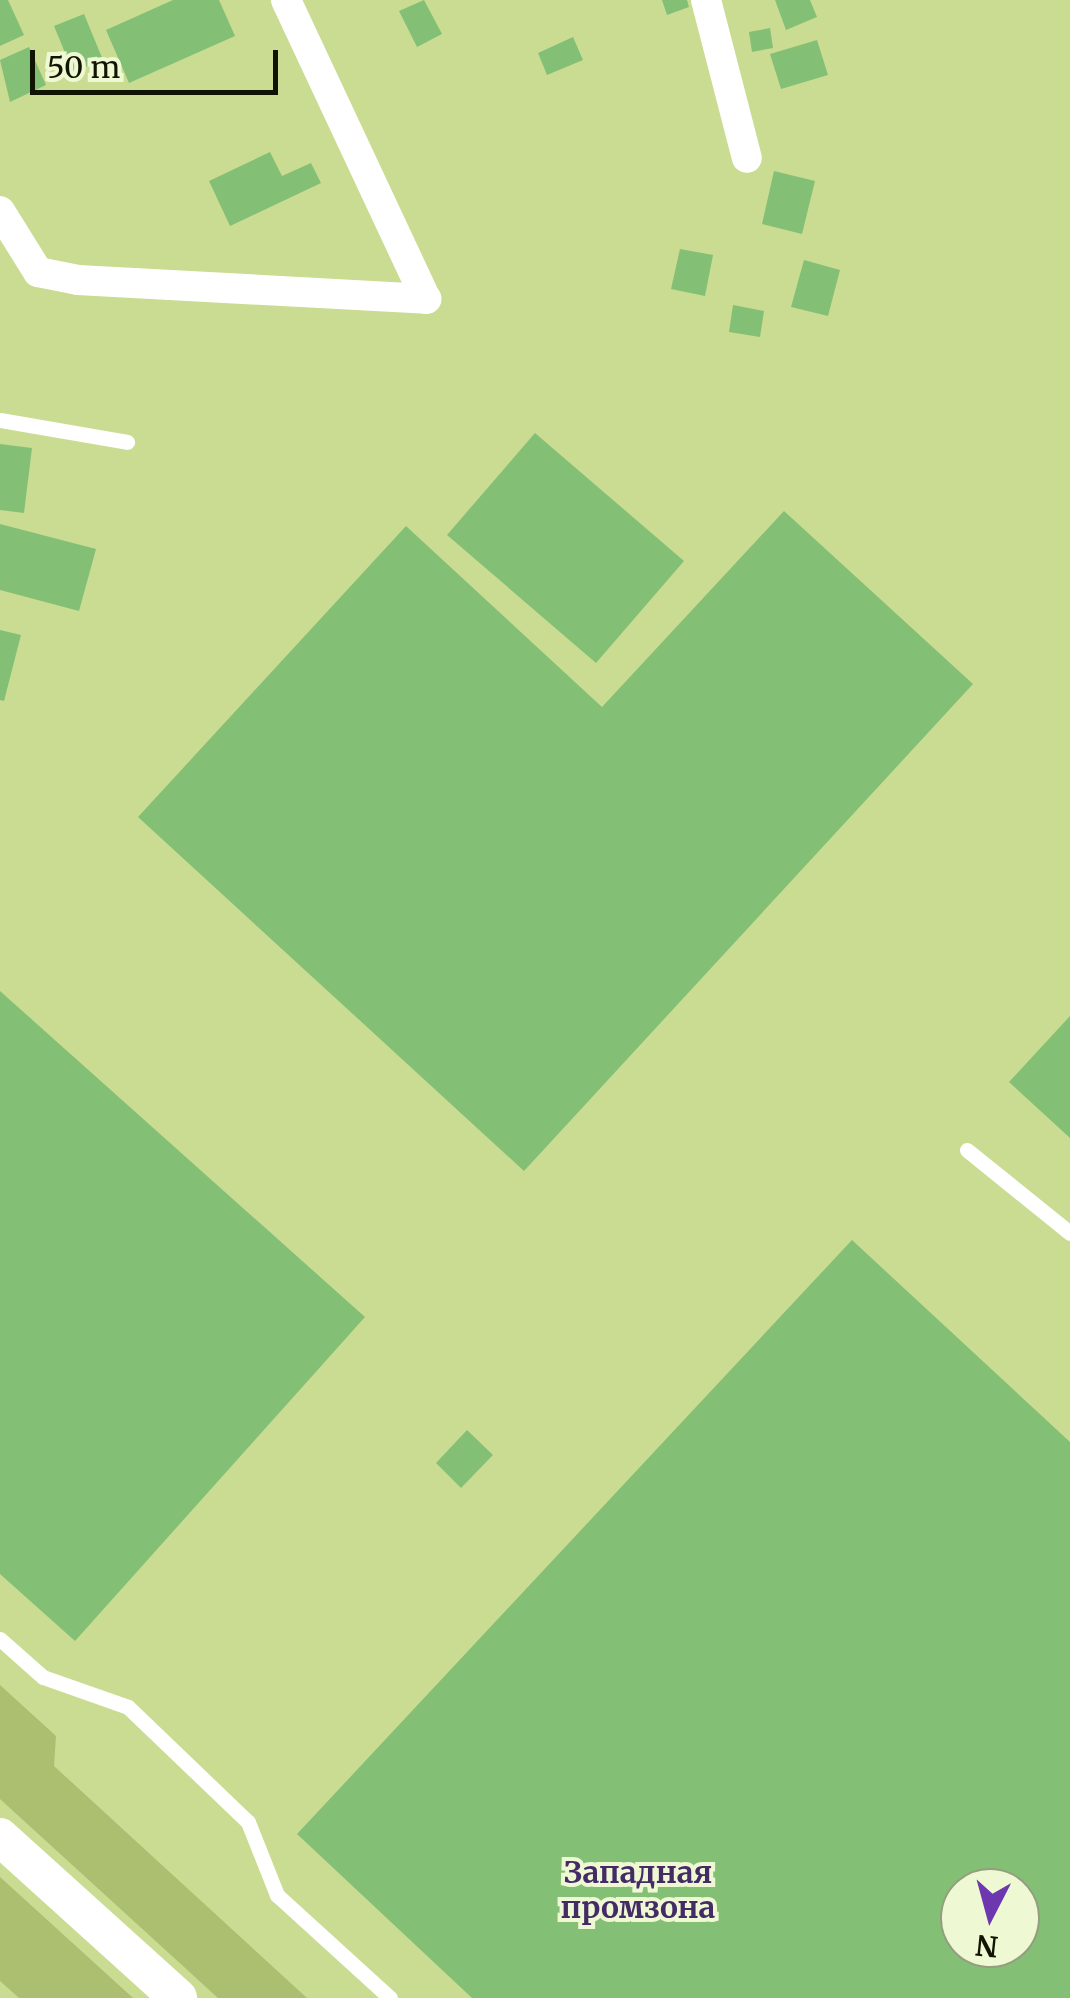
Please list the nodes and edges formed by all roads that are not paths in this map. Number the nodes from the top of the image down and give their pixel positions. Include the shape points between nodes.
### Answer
1 (286, 0) edge
2 (706, 0) edge
3 (747, 158) dead end
4 (0, 211) edge
5 (0, 420) edge
6 (127, 442) dead end
7 (967, 1150) dead end
8 (1070, 1233) edge
9 (0, 1639) edge
10 (0, 1838) edge
11 (178, 1998) edge
12 (390, 1998) edge

1 - 4 street via 426,299 78,280 38,272
2 - 3 street
5 - 6 lane
7 - 8 lane
9 - 12 lane via 43,1677 128,1707 248,1822 277,1895
10 - 11 street

